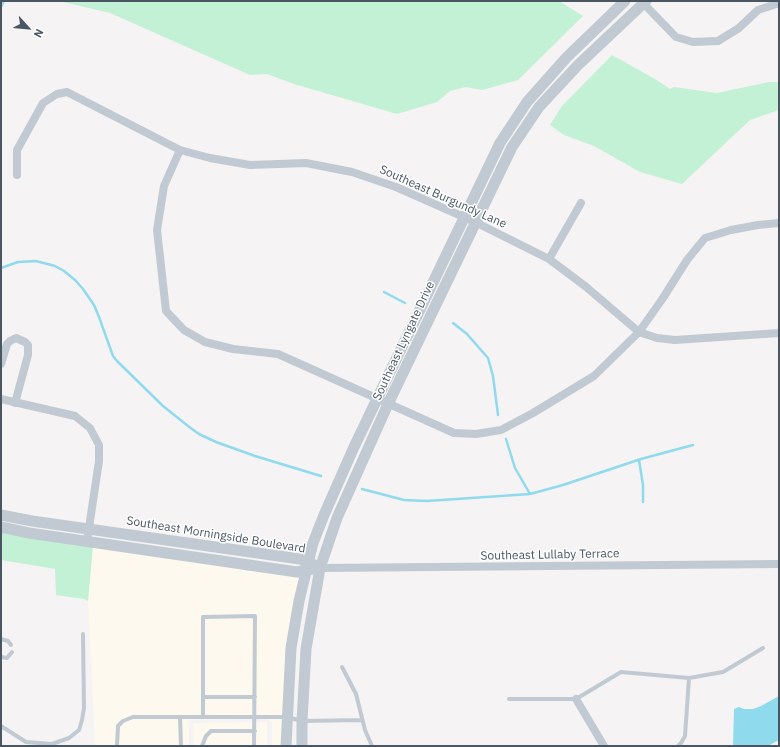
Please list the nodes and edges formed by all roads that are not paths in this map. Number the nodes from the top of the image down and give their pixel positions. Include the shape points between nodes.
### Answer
1 (625, 1) edge
2 (643, 2) edge
3 (779, 3) edge
4 (180, 150) junction
5 (17, 174) dead end
6 (581, 202) dead end
7 (464, 217) junction
8 (475, 222) junction
9 (779, 223) edge
10 (549, 259) junction
11 (639, 332) junction
12 (779, 333) edge
13 (1, 364) edge
14 (376, 398) junction
15 (1, 399) edge
16 (15, 403) junction
17 (388, 404) junction
18 (1, 515) edge
19 (1, 527) edge
20 (90, 529) junction
21 (87, 541) junction
22 (200, 544) junction
23 (198, 557) junction
24 (779, 564) edge
25 (308, 566) junction
26 (320, 568) junction
27 (82, 634) dead end
28 (1, 639) edge
29 (11, 645) dead end
30 (763, 648) dead end
31 (12, 652) dead end
32 (1, 657) edge
33 (342, 667) dead end
34 (689, 678) junction
35 (203, 697) junction
36 (255, 697) junction
37 (509, 698) dead end
38 (576, 699) junction
39 (180, 717) junction
40 (203, 717) junction
41 (255, 717) junction
42 (287, 717) junction
43 (362, 720) junction
44 (302, 721) junction
45 (1, 726) edge
46 (254, 731) junction
47 (117, 746) edge
48 (181, 746) edge
49 (202, 746) edge
50 (254, 746) edge
51 (286, 746) edge
52 (302, 746) edge
53 (372, 746) edge
54 (604, 746) edge
55 (678, 746) edge

1 - 7 street, Southeast Lyngate Drive via 567,57 527,102 500,143
2 - 3 street via 676,37 693,42 718,41 739,28 758,10
2 - 8 street, Southeast Lyngate Drive via 539,107 512,147
4 - 5 street, Southeast Burgundy Lane via 67,92 57,94 43,103 17,150
4 - 7 street, Southeast Burgundy Lane via 250,165 306,163 352,172 396,187
4 - 14 street via 164,186 157,230 166,310 184,330 205,342 233,350 278,354
6 - 10 street
7 - 8 street, Southeast Burgundy Lane
7 - 14 street, Southeast Lyngate Drive
8 - 10 street, Southeast Burgundy Lane
8 - 17 street, Southeast Lyngate Drive
9 - 11 street via 731,230 705,238 687,260
10 - 11 street, Southeast Burgundy Lane
11 - 12 street, Southeast Burgundy Lane via 675,340
11 - 17 street via 594,376 502,430 476,434 454,433
13 - 16 street via 10,341 16,338 28,345 28,355
14 - 17 street
14 - 25 street, Southeast Lyngate Drive via 324,515 313,543
15 - 16 street
16 - 20 street via 75,416 90,428 99,445 99,461
17 - 26 street, Southeast Lyngate Drive via 337,518
18 - 20 street, Southeast Morningside Boulevard
19 - 21 street, Southeast Morningside Boulevard
20 - 21 street
20 - 22 street, Southeast Morningside Boulevard
21 - 23 street, Southeast Morningside Boulevard
22 - 23 street
22 - 25 street, Southeast Morningside Boulevard via 300,559
23 - 25 street, Southeast Morningside Boulevard via 297,572
24 - 26 street, Southeast Lullaby Terrace
25 - 26 street, Southeast Morningside Boulevard
25 - 42 street, Southeast Lyngate Drive via 291,648
26 - 44 street, Southeast Lyngate Drive via 306,649
27 - 45 lane via 84,708 79,730 70,738 52,744 26,742
28 - 29 lane
30 - 34 lane via 723,672
31 - 32 lane via 7,658
33 - 43 lane via 356,694
34 - 38 lane via 621,672
34 - 55 lane via 685,736
35 - 36 lane
35 - 36 lane via 203,617 255,616
35 - 40 lane
36 - 41 lane
37 - 38 lane
38 - 54 street
39 - 40 lane
39 - 47 lane via 133,717 123,721 118,726
39 - 48 lane
40 - 41 lane
41 - 42 lane
41 - 46 lane
42 - 44 lane
42 - 51 street, Southeast Lyngate Drive
43 - 44 lane
43 - 53 lane
44 - 52 street, Southeast Lyngate Drive
46 - 49 lane via 211,731
46 - 50 lane

